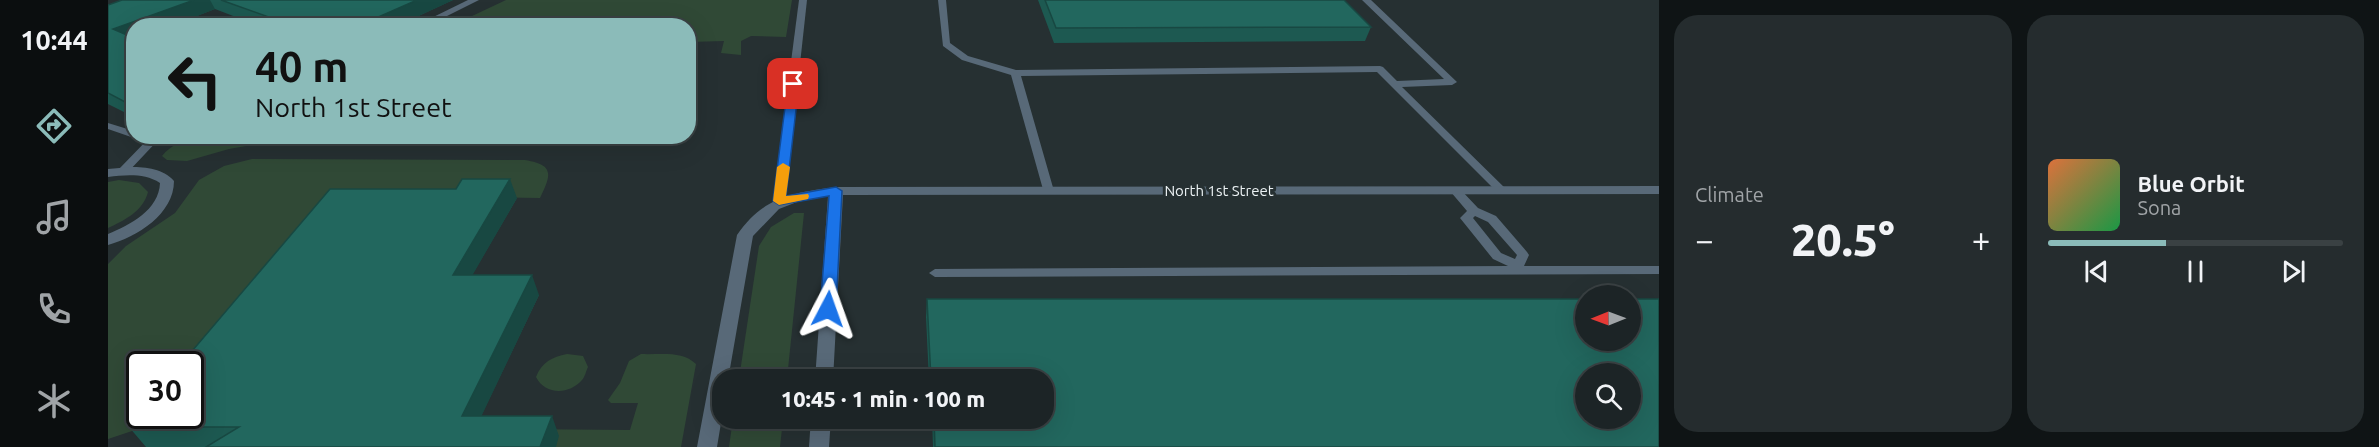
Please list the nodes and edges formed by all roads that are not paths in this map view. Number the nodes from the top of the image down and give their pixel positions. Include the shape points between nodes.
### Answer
1 (475, 0) edge
2 (803, 0) edge
3 (942, 0) edge
4 (1366, 0) edge
5 (436, 18) edge
6 (1015, 73) junction
7 (1394, 84) junction
8 (108, 126) edge
9 (126, 132) edge
10 (148, 144) edge
11 (116, 172) edge
12 (1659, 190) edge
13 (836, 191) junction
14 (1048, 191) junction
15 (1456, 191) junction
16 (1502, 191) junction
17 (779, 201) junction
18 (1474, 211) junction
19 (111, 240) edge
20 (1520, 268) junction
21 (1659, 270) edge
22 (935, 273) dead end
23 (825, 369) edge
24 (820, 429) edge
25 (707, 447) edge
26 (819, 447) edge

1 - 5 lane
2 - 17 lane
3 - 6 lane via 946,44 964,58
4 - 7 lane via 1452,82
6 - 7 lane via 1380,69
6 - 14 lane
7 - 16 lane
8 - 9 lane
10 - 11 lane
11 - 19 street via 158,174 169,190 150,215
12 - 16 street, North 1st Street
13 - 14 street, North 1st Street
13 - 17 street, North 1st Street
13 - 23 street
14 - 15 street, North 1st Street
15 - 16 street, North 1st Street
15 - 18 lane
17 - 25 street via 760,214 745,235
18 - 20 lane via 1492,219 1523,255
18 - 20 lane via 1466,218 1497,256
20 - 21 lane
20 - 22 lane
24 - 26 street

